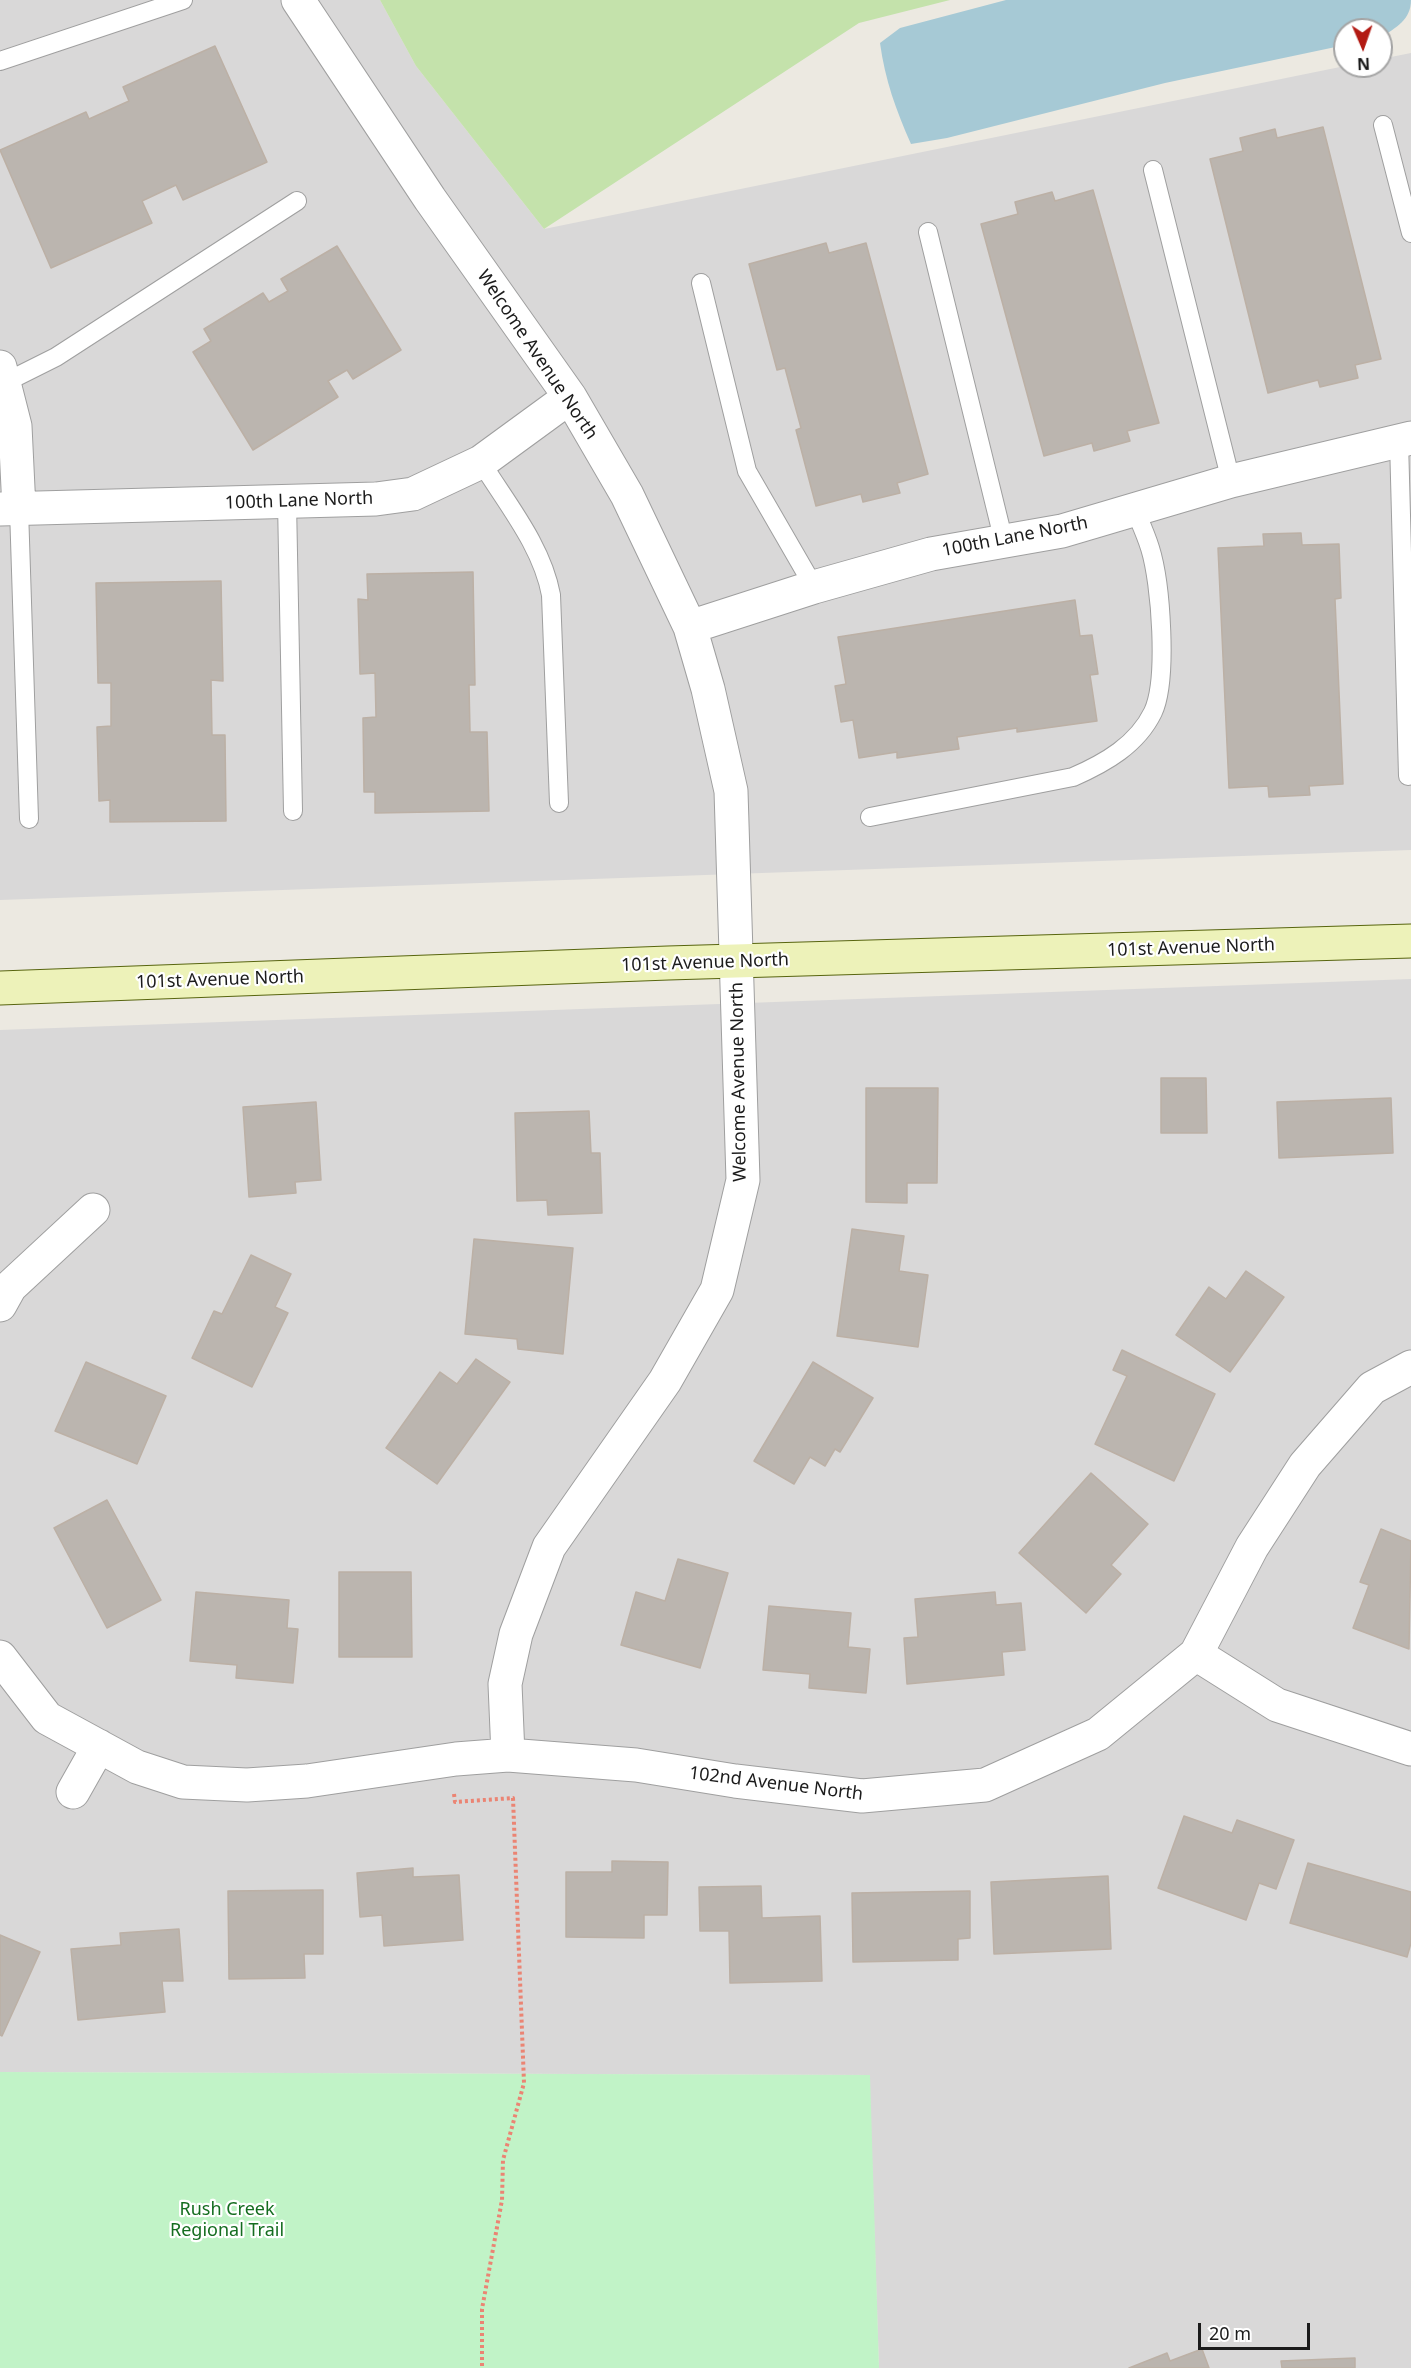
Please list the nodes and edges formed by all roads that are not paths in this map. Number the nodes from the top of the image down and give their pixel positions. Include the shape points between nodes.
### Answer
1 (183, 0) edge
2 (298, 0) edge
3 (0, 61) edge
4 (1383, 125) dead end
5 (1153, 170) dead end
6 (297, 201) dead end
7 (928, 232) dead end
8 (1411, 233) edge
9 (701, 284) dead end
10 (3, 375) edge
11 (570, 397) junction
12 (1405, 440) edge
13 (481, 462) junction
14 (1231, 482) junction
15 (287, 502) junction
16 (10, 509) edge
17 (1135, 510) junction
18 (1004, 542) junction
19 (814, 587) junction
20 (690, 627) junction
21 (1408, 776) dead end
22 (559, 803) dead end
23 (293, 811) dead end
24 (870, 817) dead end
25 (29, 819) dead end
26 (1411, 941) edge
27 (737, 962) junction
28 (0, 988) edge
29 (93, 1210) dead end
30 (0, 1305) edge
31 (1411, 1367) edge
32 (1196, 1654) junction
33 (0, 1657) edge
34 (99, 1746) junction
35 (1411, 1749) edge
36 (507, 1755) junction
37 (73, 1792) dead end

1 - 3 lane
2 - 11 street, Welcome Avenue North via 430,199
4 - 8 lane
5 - 14 lane
6 - 10 lane via 56,357
7 - 18 lane
9 - 19 lane via 747,471
10 - 16 street via 15,426
11 - 13 street, 100th Lane North
11 - 20 street, Welcome Avenue North via 627,495
12 - 14 street, 100th Lane North
12 - 21 lane
13 - 15 street, 100th Lane North via 413,494
13 - 22 lane via 536,549 547,574
14 - 17 street, 100th Lane North
15 - 16 street, 100th Lane North
15 - 23 lane
16 - 25 lane
17 - 18 street, 100th Lane North via 1062,531
17 - 24 lane via 1157,580 1162,675 1153,711 1131,742 1104,764 1073,777
18 - 19 street, 100th Lane North via 931,554
19 - 20 street, 100th Lane North
20 - 27 street, Welcome Avenue North via 731,791
26 - 27 street, 101st Avenue North
27 - 28 street, 101st Avenue North
27 - 36 street, Welcome Avenue North via 743,1180 717,1290 665,1381 549,1547 516,1634 506,1684
29 - 30 street via 10,1287
31 - 32 street, 102nd Avenue North via 1372,1388 1305,1465 1252,1547
32 - 35 street via 1278,1705
32 - 36 street, 102nd Avenue North via 1098,1734 984,1785 862,1796 636,1765
33 - 34 street, 102nd Avenue North via 47,1718
34 - 36 street, 102nd Avenue North via 137,1767 183,1782 247,1785
34 - 37 street

